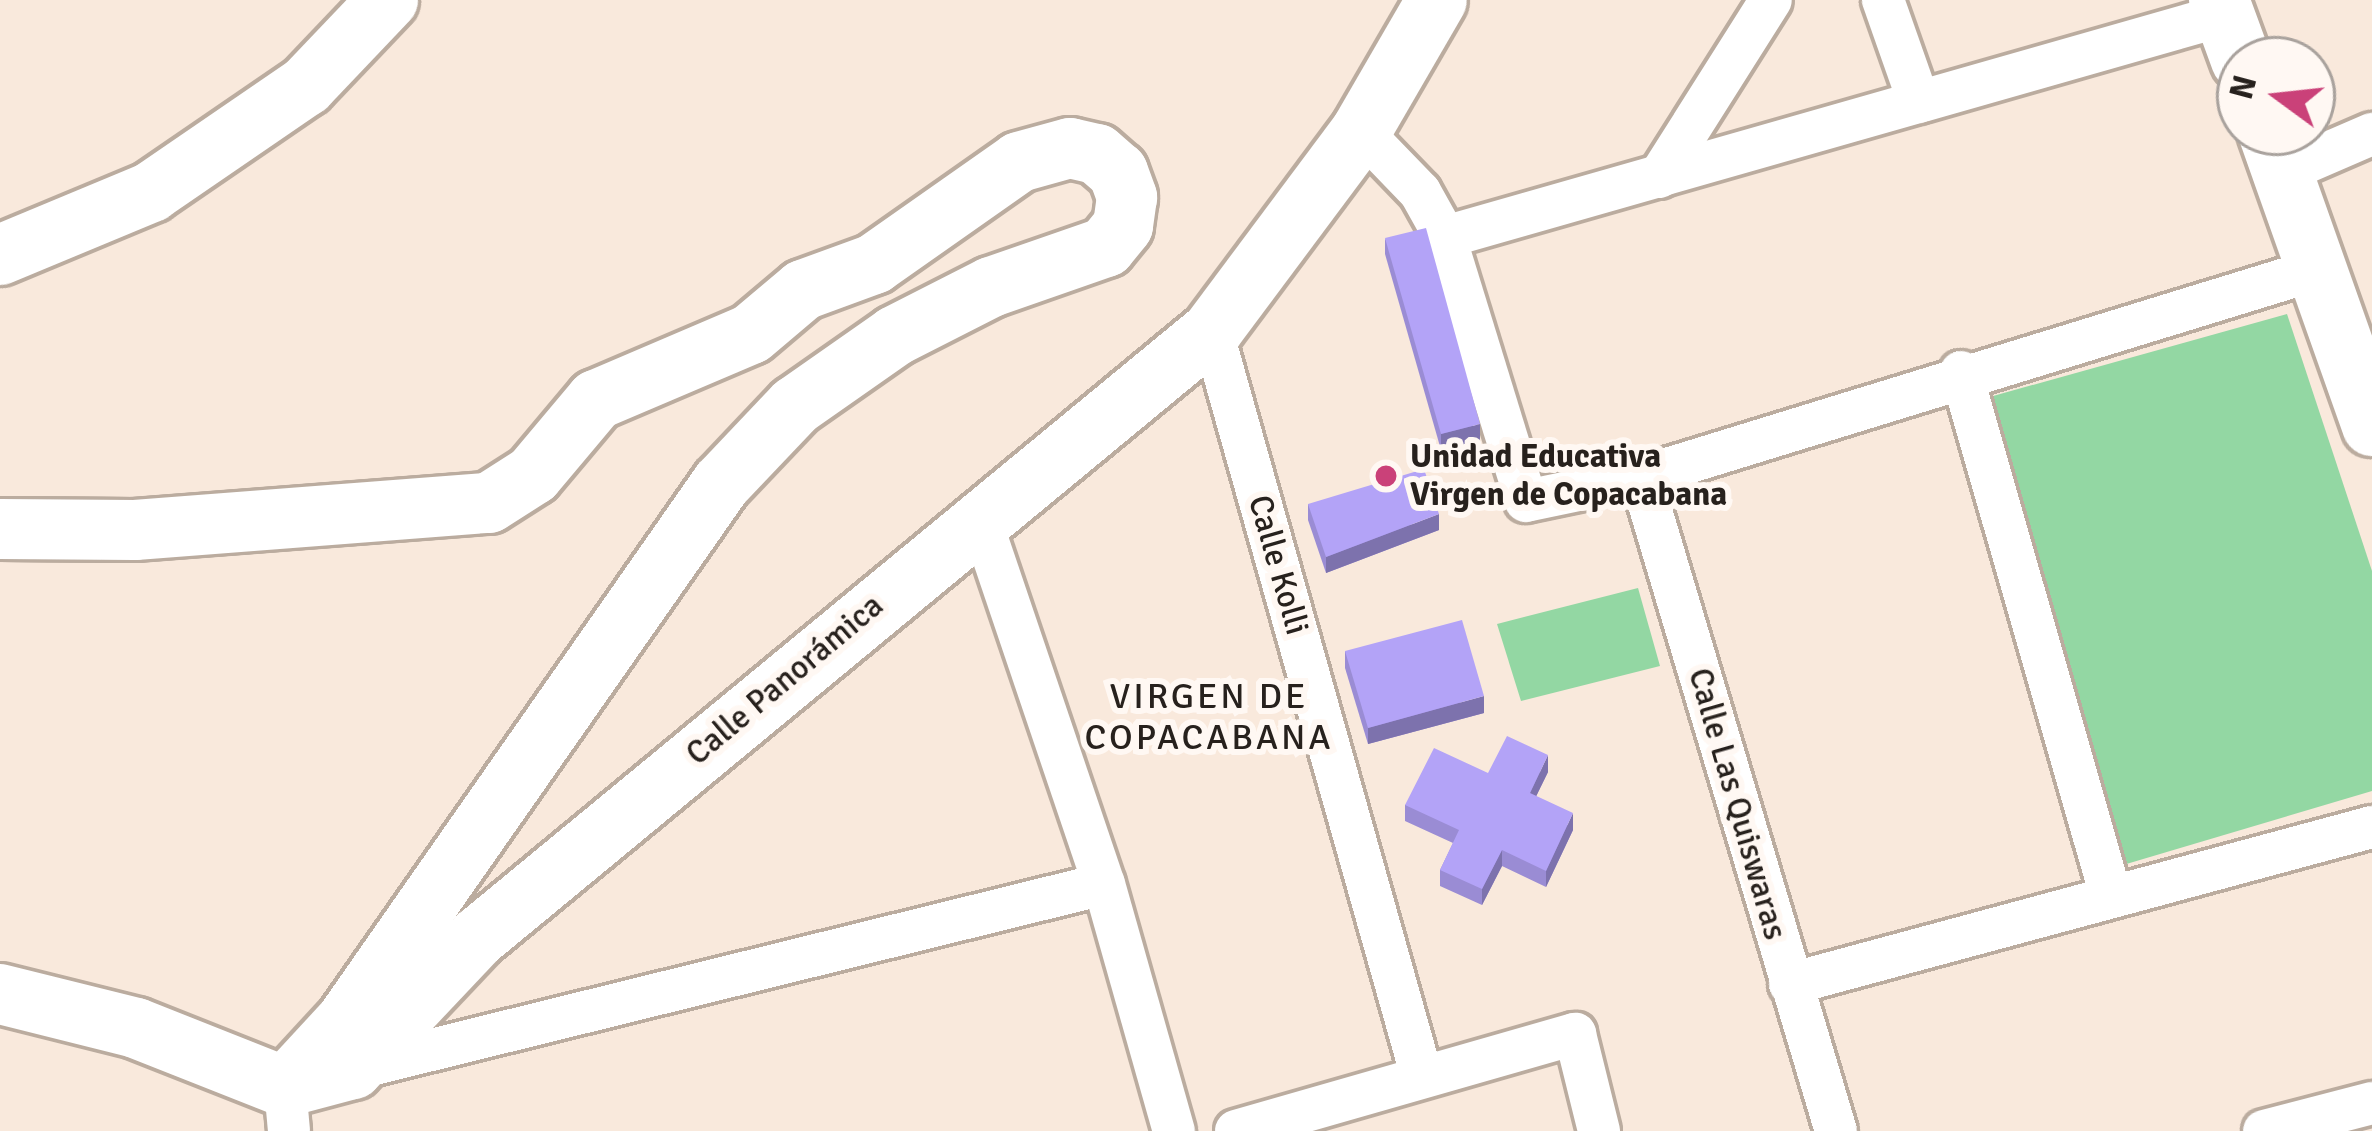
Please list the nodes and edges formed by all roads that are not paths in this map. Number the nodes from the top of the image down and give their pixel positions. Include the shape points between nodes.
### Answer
1 (388, 0) edge
2 (1437, 0) edge
3 (1771, 0) edge
4 (1883, 0) edge
5 (2228, 25) edge
6 (1919, 103) junction
7 (1360, 131) junction
8 (2372, 134) edge
9 (2336, 141) edge
10 (2277, 156) edge
11 (1659, 177) junction
12 (1445, 237) junction
13 (0, 255) edge
14 (2318, 268) junction
15 (1212, 331) junction
16 (1961, 373) junction
17 (2372, 427) edge
18 (1641, 477) junction
19 (980, 518) junction
20 (0, 529) edge
21 (2372, 826) edge
22 (1105, 884) junction
23 (2111, 896) junction
24 (1790, 985) junction
25 (0, 994) edge
26 (353, 1069) junction
27 (1422, 1077) junction
28 (2372, 1103) edge
29 (287, 1109) edge
30 (1313, 1121) edge
31 (1174, 1131) edge
32 (1236, 1131) edge
33 (1599, 1131) edge
34 (1836, 1131) edge
35 (2264, 1131) edge

1 - 13 street via 306,86 151,192
2 - 7 street, Calle Panorámica
3 - 11 street
4 - 6 street
5 - 6 street
6 - 11 street
7 - 12 street via 1420,192
7 - 15 street, Calle Panorámica
8 - 9 street
10 - 14 street
11 - 12 street
12 - 18 street via 1526,501
14 - 16 street
14 - 17 street
15 - 19 street, Calle Panorámica
15 - 27 street, Calle Kolli
16 - 18 street
16 - 23 street
18 - 24 street, Calle Las Quiswaras
19 - 22 street
19 - 26 street, Calle Panorámica via 478,937
20 - 29 street via 135,530 489,503 533,475 596,400 752,334 803,290 874,264 1019,162 1070,148 1097,154 1118,172 1127,197 1123,226 1106,247 991,286 895,336 795,406 721,484
21 - 23 street
22 - 26 street
22 - 31 street
23 - 24 street
24 - 34 street, Calle Las Quiswaras
25 - 29 street via 136,1028
26 - 29 street
27 - 30 street
27 - 33 street via 1575,1034
28 - 35 street
30 - 32 street

